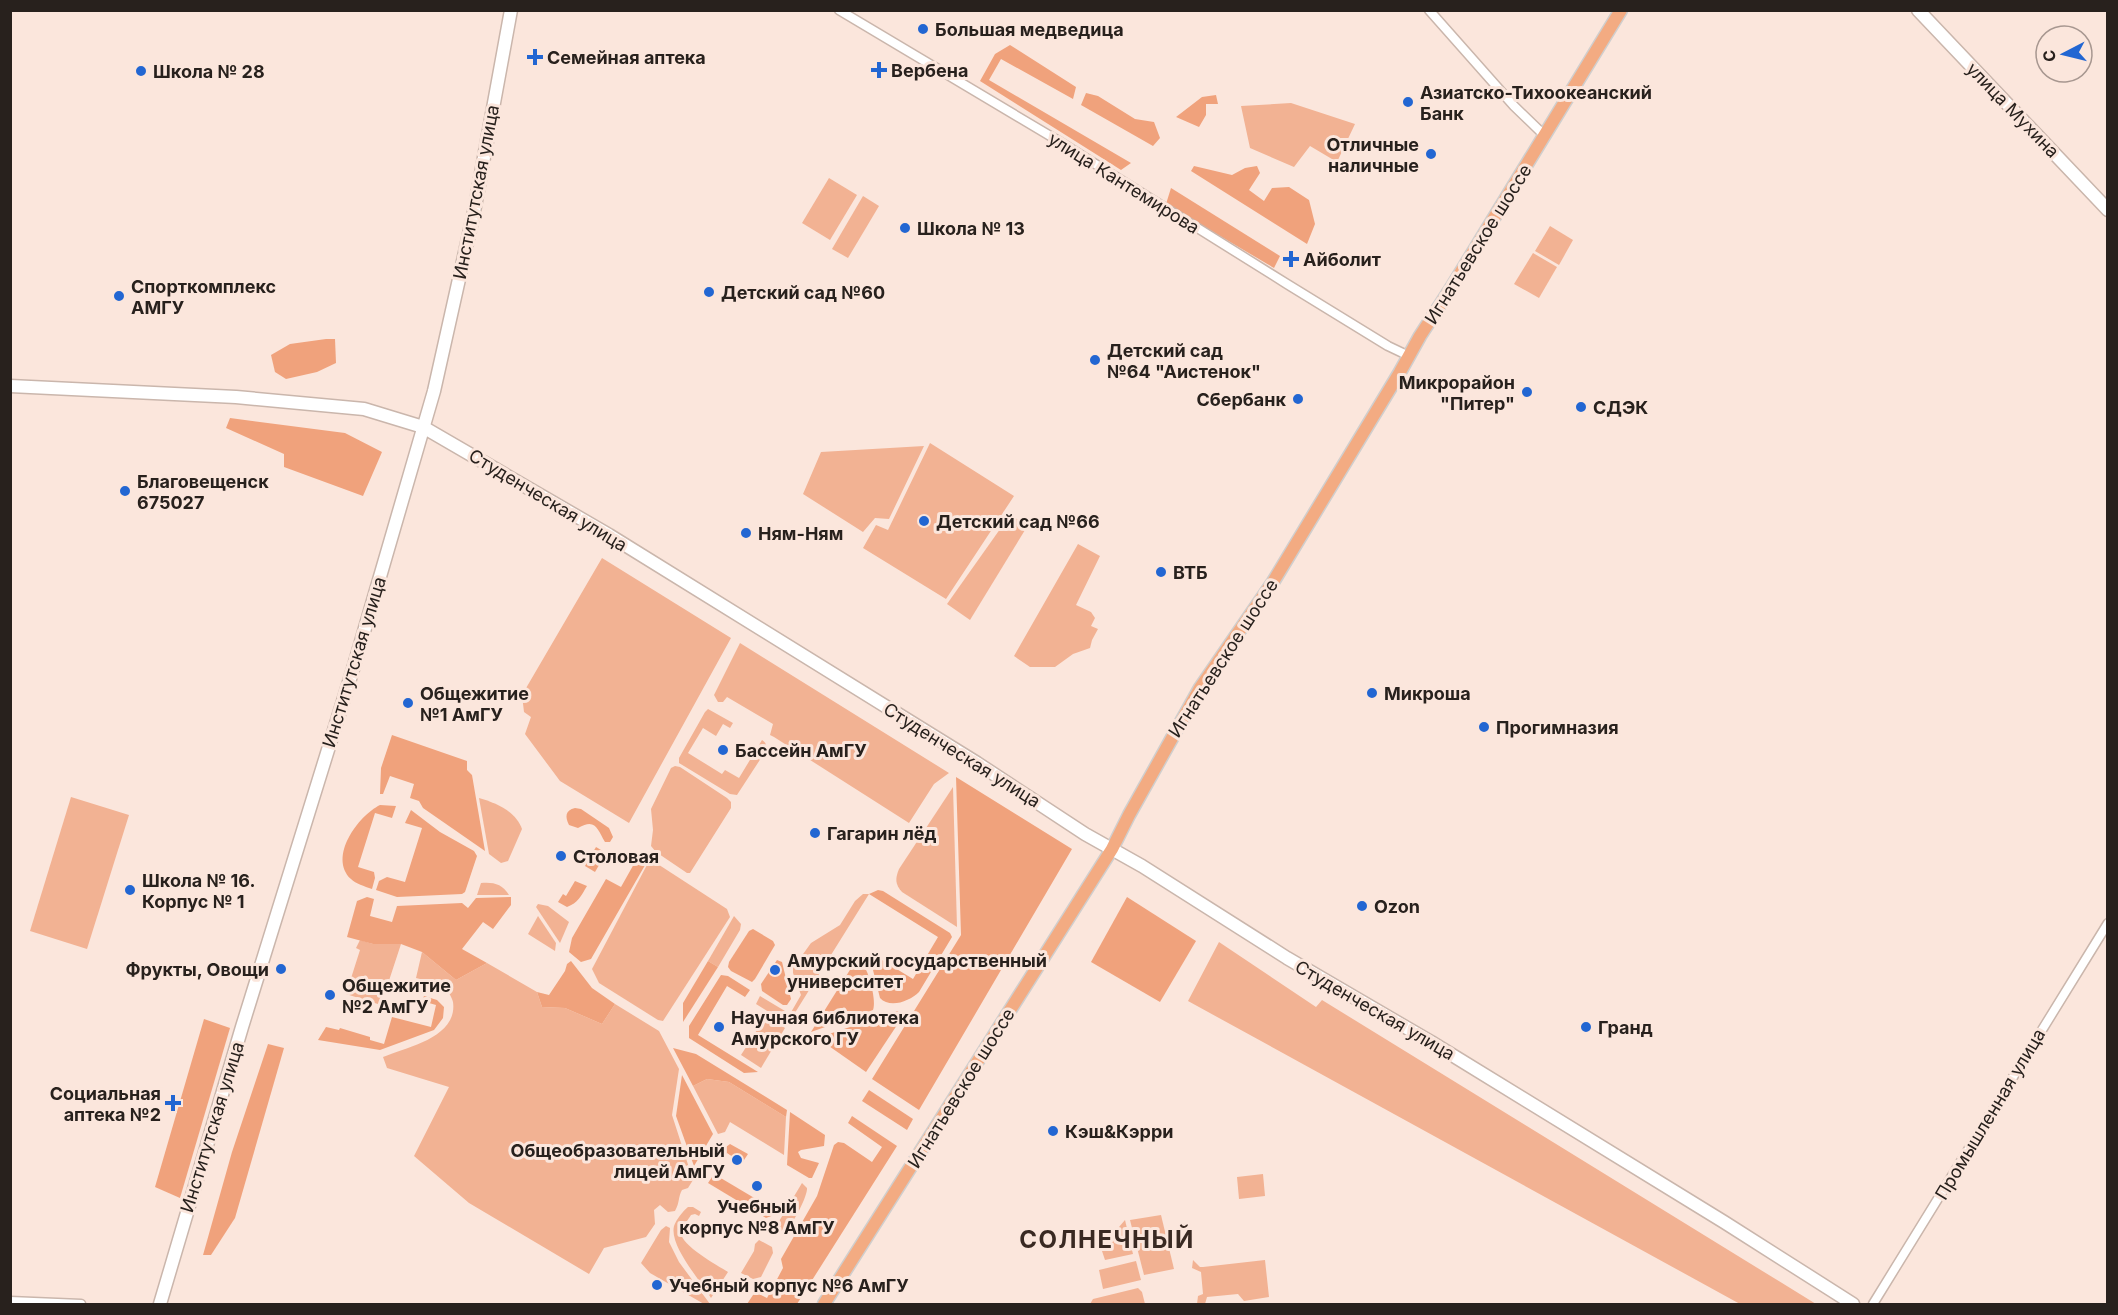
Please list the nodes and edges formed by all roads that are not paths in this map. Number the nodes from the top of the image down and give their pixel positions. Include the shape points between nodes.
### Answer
1 (511, 10) edge
2 (839, 10) edge
3 (1429, 10) edge
4 (1621, 10) edge
5 (1918, 10) edge
6 (1544, 135) junction
7 (2108, 210) edge
8 (1409, 356) junction
9 (10, 386) edge
10 (423, 427) junction
11 (1112, 849) junction
12 (2108, 923) edge
13 (10, 1301) edge
14 (81, 1305) edge
15 (160, 1305) edge
16 (824, 1305) edge
17 (1853, 1305) edge
18 (1873, 1305) edge

1 - 10 main road, Институтская улица via 474,212
2 - 8 street, улица Кантемирова
3 - 6 street
4 - 6 main road, Игнатьевское шоссе
5 - 7 main road, улица Мухина
6 - 8 main road, Игнатьевское шоссе
8 - 11 main road, Игнатьевское шоссе via 1273,582 1200,688
9 - 10 main road, Студенческая улица via 236,397 352,408
10 - 11 main road, Студенческая улица via 609,535
10 - 15 main road, Институтская улица
11 - 16 main road, Игнатьевское шоссе
11 - 17 main road, Студенческая улица
12 - 18 street, Промышленная улица
13 - 14 street

